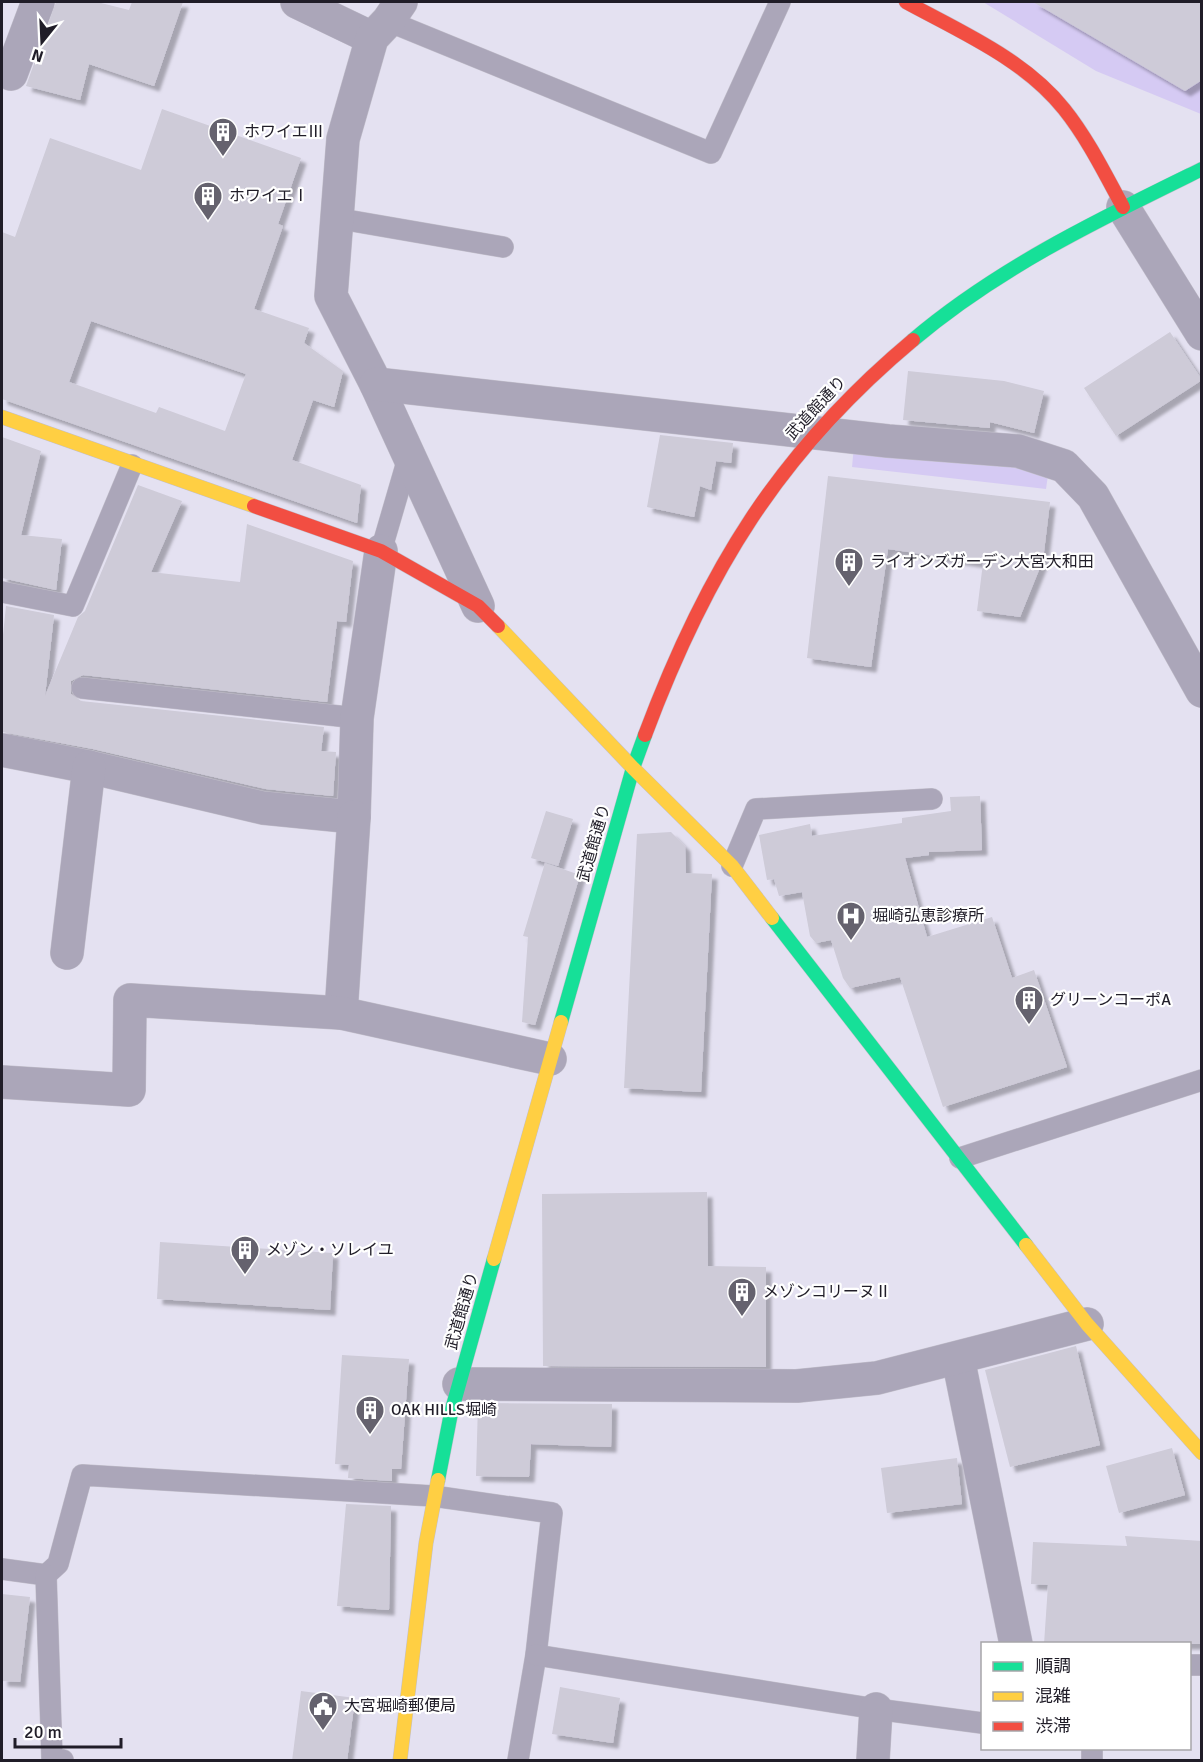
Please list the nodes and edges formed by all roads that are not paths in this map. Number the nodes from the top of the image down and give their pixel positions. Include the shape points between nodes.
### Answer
1 (38, 2) edge
2 (297, 2) edge
3 (780, 2) edge
4 (906, 2) edge
5 (387, 20) edge
6 (11, 74) dead end
7 (1202, 169) edge
8 (1124, 207) junction
9 (335, 218) junction
10 (503, 247) dead end
11 (1202, 334) edge
12 (376, 384) junction
13 (2, 417) edge
14 (816, 432) junction
15 (409, 454) junction
16 (132, 465) junction
17 (381, 551) junction
18 (2, 592) edge
19 (478, 606) junction
20 (82, 688) dead end
21 (1202, 691) edge
22 (357, 718) junction
23 (2, 750) edge
24 (89, 767) junction
25 (633, 768) junction
26 (932, 798) dead end
27 (354, 817) junction
28 (732, 866) junction
29 (68, 953) dead end
30 (341, 1012) junction
31 (550, 1059) junction
32 (1202, 1080) edge
33 (2, 1082) edge
34 (960, 1158) junction
35 (1087, 1324) junction
36 (958, 1358) junction
37 (459, 1384) junction
38 (1202, 1453) edge
39 (433, 1496) junction
40 (2, 1569) edge
41 (46, 1575) junction
42 (1016, 1642) edge
43 (536, 1655) junction
44 (876, 1709) junction
45 (981, 1723) edge
46 (55, 1760) edge
47 (400, 1761) edge
48 (518, 1761) edge
49 (873, 1761) edge

1 - 6 street
2 - 5 street
3 - 5 lane via 711,153
4 - 8 street via 1018,68 1051,95 1072,120
5 - 9 street via 343,139
7 - 8 street, 武道館通り
8 - 11 street
8 - 14 street, 武道館通り via 958,303 847,398
9 - 10 lane
9 - 12 street via 331,296
12 - 14 street
12 - 15 street
13 - 16 street
14 - 21 street via 1018,451 1064,465 1094,496
14 - 25 street, 武道館通り via 788,463 718,569 665,681
15 - 17 lane
15 - 19 street
16 - 17 street
16 - 18 lane via 73,606
17 - 19 street
17 - 22 street
19 - 25 street
20 - 22 lane
22 - 27 street
23 - 24 street
24 - 27 street via 263,808
24 - 29 street
25 - 28 street
25 - 31 street, 武道館通り
26 - 28 lane via 756,809
27 - 30 street
28 - 34 street
30 - 31 street
30 - 33 street via 130,1000 129,1090
31 - 37 street, 武道館通り
32 - 34 lane
34 - 35 street
35 - 36 street
35 - 38 street
36 - 37 street via 877,1378 797,1386
36 - 42 street
37 - 39 street, 武道館通り
39 - 41 lane via 82,1475 58,1564
39 - 43 lane via 552,1513
39 - 47 street, 武道館通り
40 - 41 lane
41 - 46 lane
43 - 44 lane
43 - 48 lane
44 - 45 lane
44 - 49 street

